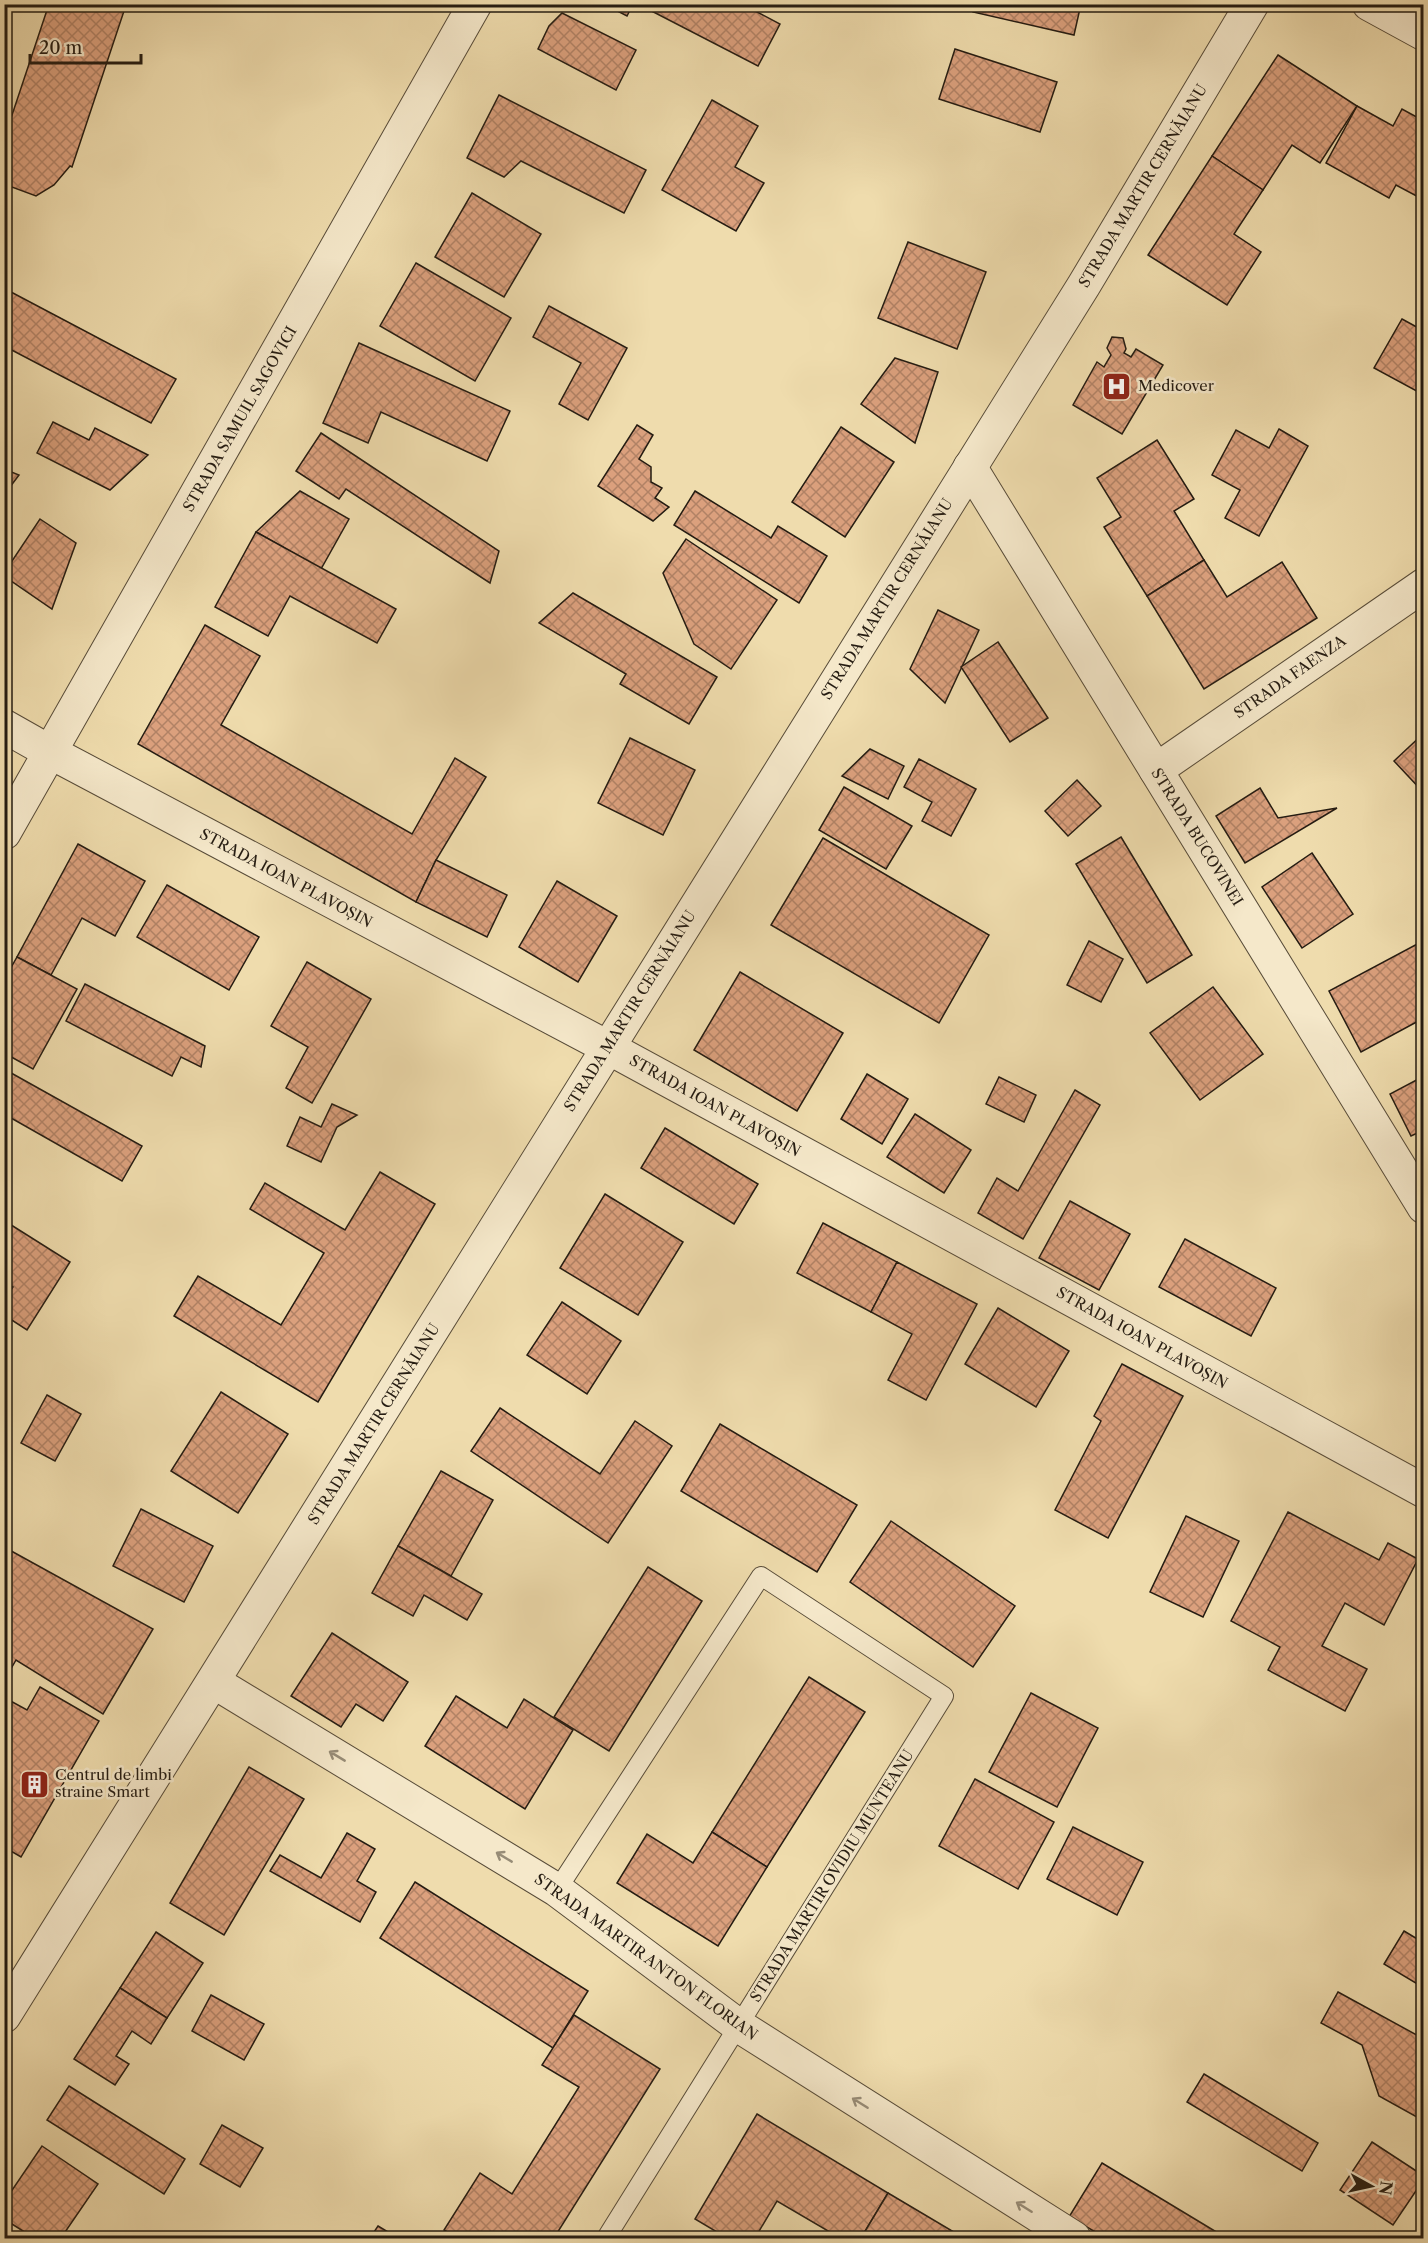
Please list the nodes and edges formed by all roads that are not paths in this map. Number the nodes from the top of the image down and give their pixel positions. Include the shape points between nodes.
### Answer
1 (475, 4) edge
2 (1252, 4) edge
3 (1369, 4) edge
4 (1424, 34) edge
5 (970, 467) junction
6 (1424, 585) edge
7 (4, 726) edge
8 (50, 752) junction
9 (1156, 770) junction
10 (4, 833) edge
11 (607, 1047) junction
12 (1424, 1207) edge
13 (1424, 1491) edge
14 (214, 1682) junction
15 (557, 1890) junction
16 (4, 2016) edge
17 (739, 2026) junction
18 (613, 2236) edge
19 (1074, 2238) edge

1 - 8 street, STRADA SAMUIL SAGOVICI
2 - 5 street, STRADA MARTIR CERNĂIANU
3 - 4 street
5 - 9 street, STRADA BUCOVINEI
5 - 11 street, STRADA MARTIR CERNĂIANU
6 - 9 street, STRADA FAENZA
7 - 8 street, STRADA IOAN PLAVOȘIN
8 - 10 street, STRADA SAMUIL SAGOVICI
8 - 11 street, STRADA IOAN PLAVOȘIN
9 - 12 street, STRADA BUCOVINEI
11 - 13 street, STRADA IOAN PLAVOȘIN
11 - 14 street, STRADA MARTIR CERNĂIANU
15 -> 14 street, STRADA MARTIR ANTON FLORIAN
14 - 16 street, STRADA MARTIR CERNĂIANU
15 - 17 street, STRADA MARTIR ANTON FLORIAN
15 - 17 lane, STRADA MARTIR OVIDIU MUNTEANU via 761,1576 944,1696
17 - 18 lane, STRADA MARTIR OVIDIU MUNTEANU
19 -> 17 street, STRADA MARTIR ANTON FLORIAN

